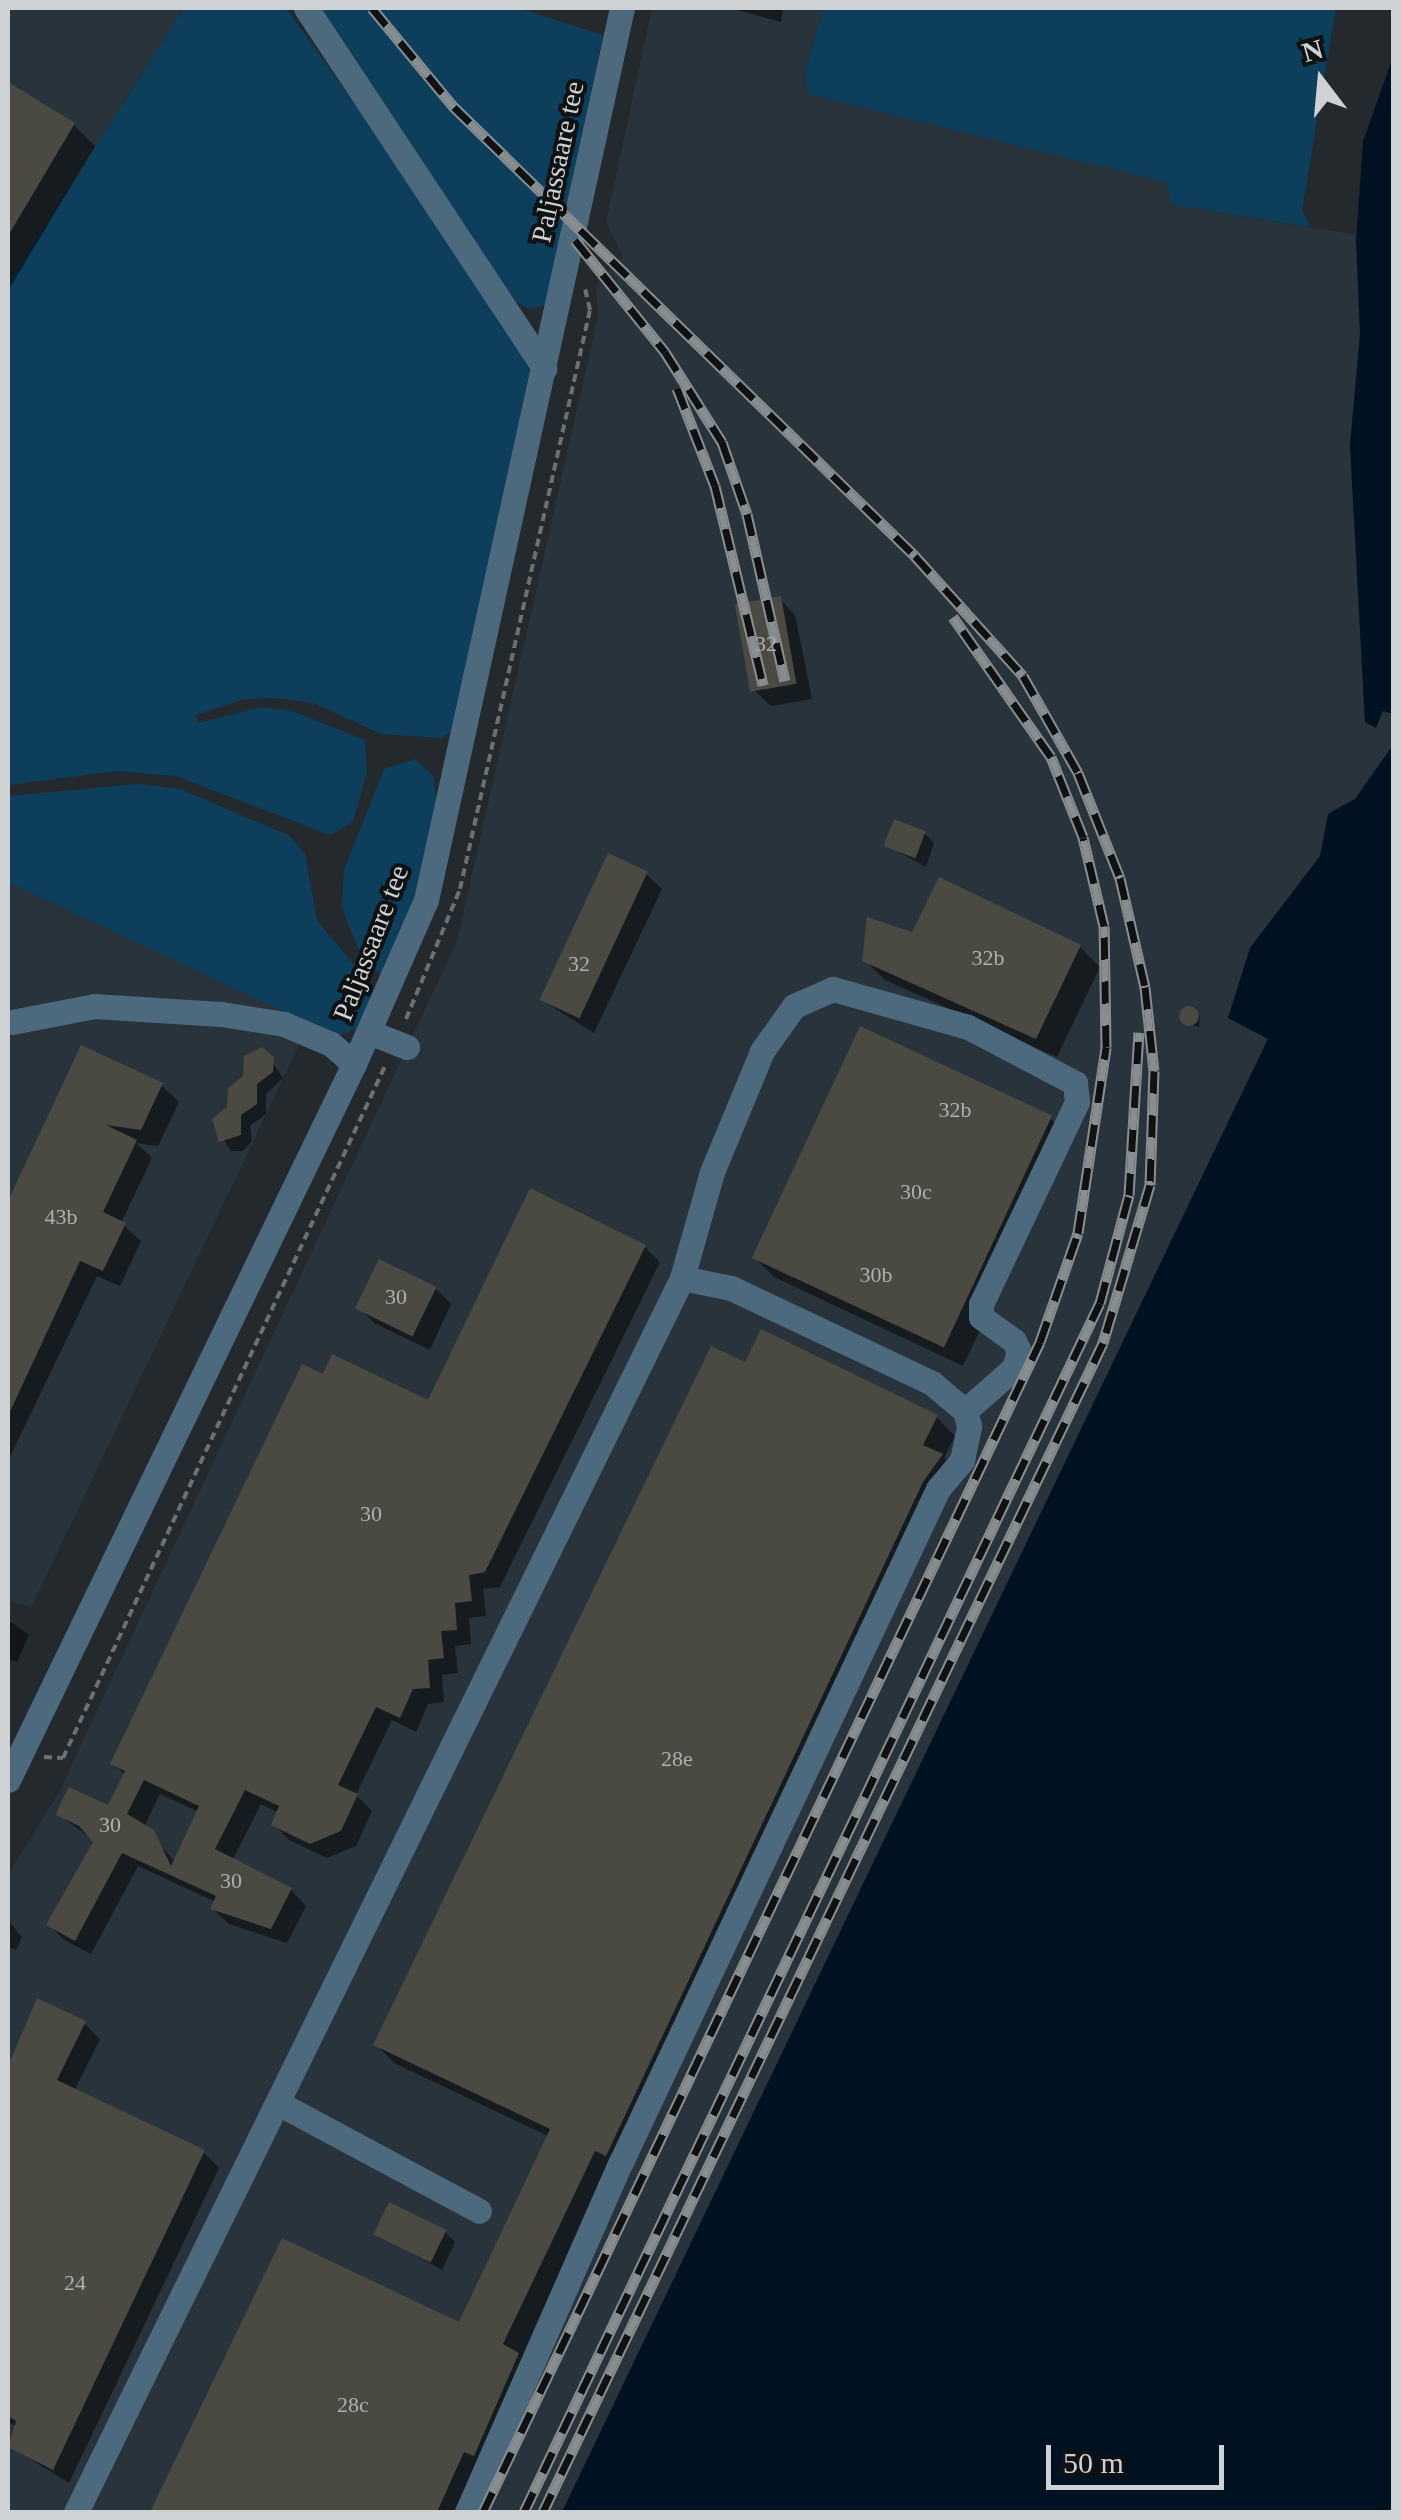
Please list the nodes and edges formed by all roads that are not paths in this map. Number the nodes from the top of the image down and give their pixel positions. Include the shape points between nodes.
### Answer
1 (306, 8) edge
2 (622, 8) edge
3 (544, 368) junction
4 (12, 1022) dead end
5 (370, 1032) junction
6 (407, 1046) dead end
7 (354, 1064) junction
8 (682, 1278) junction
9 (965, 1411) junction
10 (8, 1780) edge
11 (278, 2103) junction
12 (479, 2211) dead end
13 (76, 2512) edge
14 (467, 2512) edge

1 - 3 street
2 - 3 street, Paljassaare tee
3 - 5 street, Paljassaare tee via 426,900
4 - 7 street via 94,1006 222,1014 284,1024 331,1044
5 - 6 street
5 - 7 street, Paljassaare tee
7 - 10 street, Paljassaare tee
8 - 9 street via 731,1288 932,1383
8 - 9 street via 712,1172 755,1068 794,1006 833,989 968,1027 1076,1083 1077,1102 981,1304 981,1317 1014,1341 1014,1368
8 - 11 street
9 - 14 street via 962,1460 938,1489 646,2109
11 - 12 street
11 - 13 street

